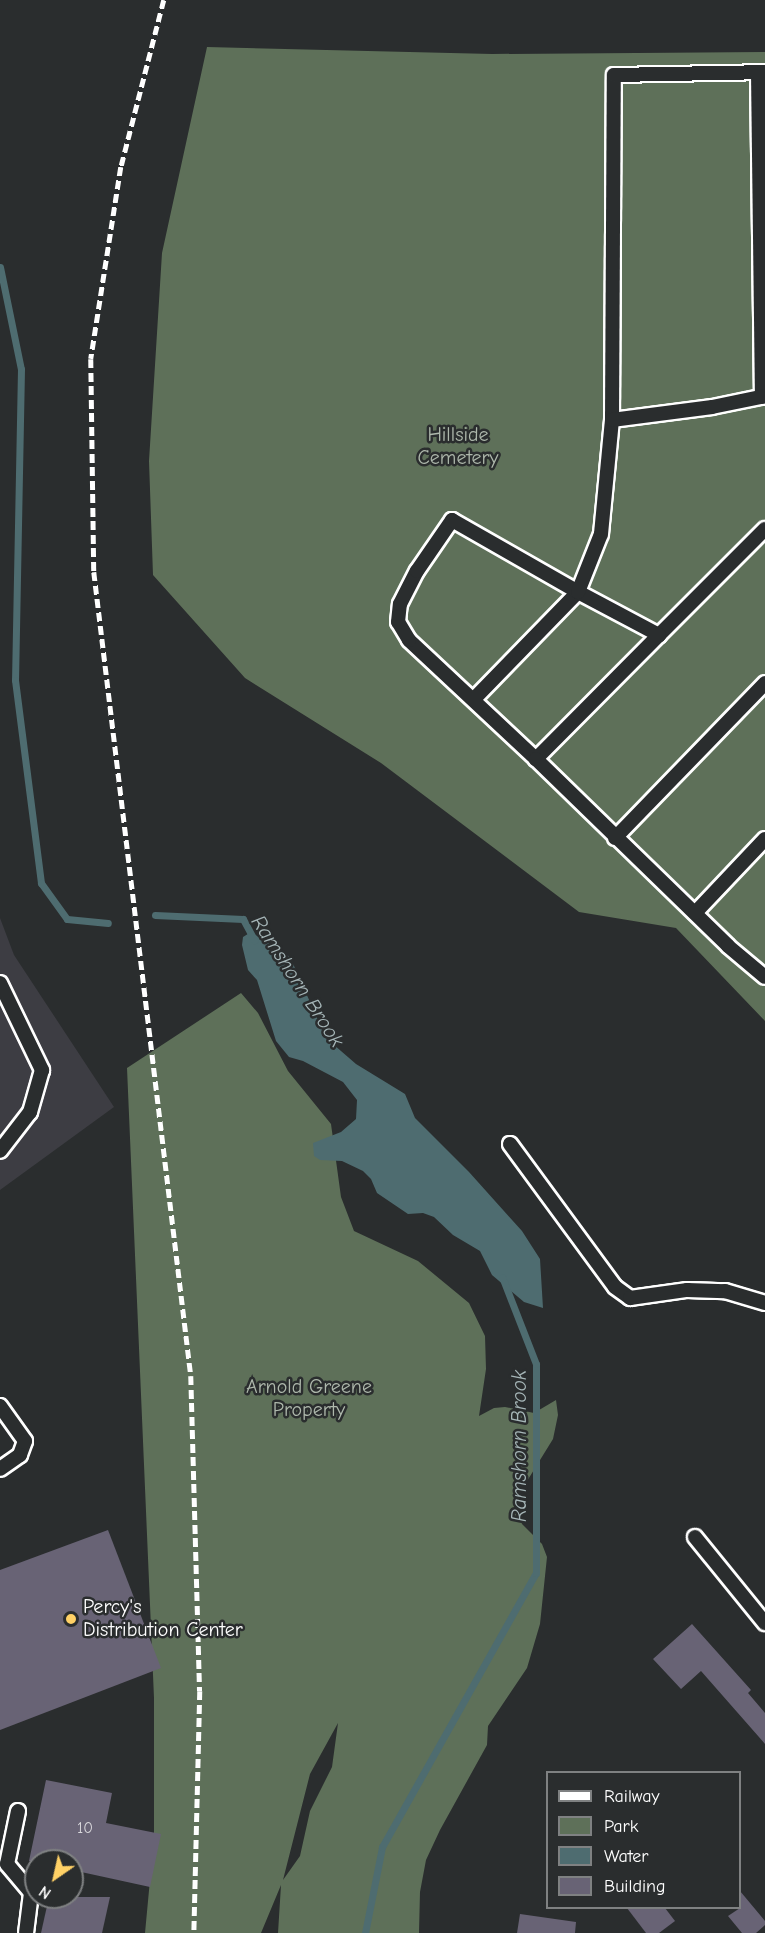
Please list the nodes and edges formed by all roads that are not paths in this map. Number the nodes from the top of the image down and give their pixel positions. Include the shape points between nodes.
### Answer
1 (762, 73) edge
2 (764, 396) edge
3 (612, 420) junction
4 (764, 533) edge
5 (578, 592) junction
6 (660, 635) junction
7 (765, 683) edge
8 (474, 699) junction
9 (536, 759) junction
10 (615, 838) junction
11 (765, 839) edge
12 (695, 913) junction
13 (765, 977) edge
14 (0, 983) edge
15 (510, 1144) dead end
16 (0, 1151) edge
17 (765, 1303) edge
18 (0, 1407) edge
19 (0, 1469) edge
20 (695, 1537) dead end
21 (765, 1623) edge
22 (18, 1811) dead end
23 (26, 1933) edge

1 - 2 lane
1 - 3 lane via 615,75
2 - 3 lane via 701,409
3 - 5 lane via 601,534
4 - 6 lane
5 - 6 lane
5 - 8 lane
5 - 8 lane via 452,520 399,604 398,622 409,639
6 - 9 lane
7 - 10 lane
8 - 9 lane
9 - 10 lane
10 - 12 lane
11 - 12 lane
12 - 13 lane
14 - 16 lane via 42,1070 30,1112
15 - 17 lane via 615,1287 630,1298 687,1290 725,1291
18 - 19 lane via 25,1441 20,1455
20 - 21 lane
22 - 23 lane via 7,1864 31,1893

